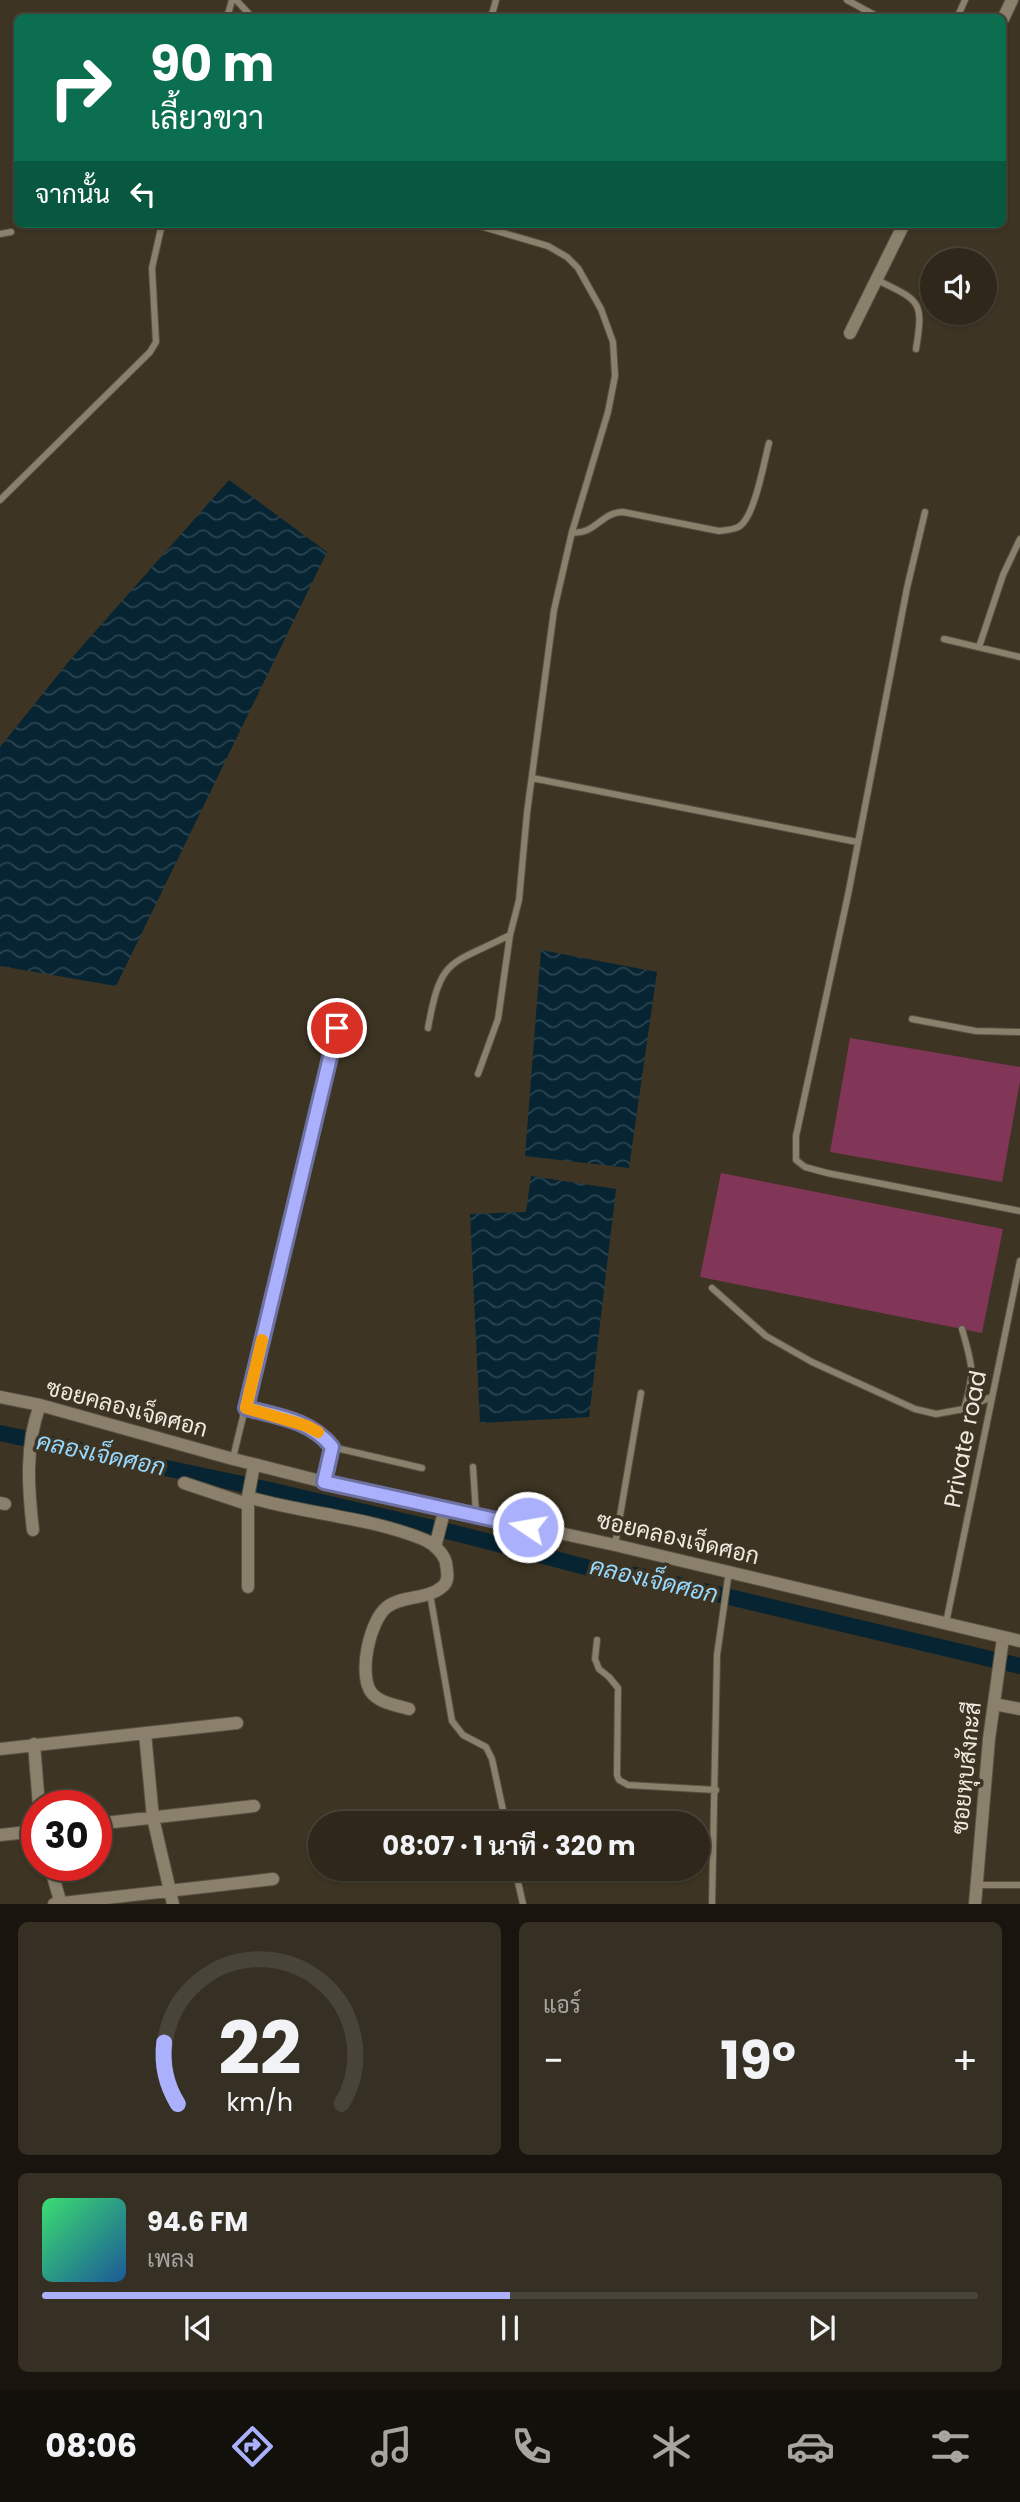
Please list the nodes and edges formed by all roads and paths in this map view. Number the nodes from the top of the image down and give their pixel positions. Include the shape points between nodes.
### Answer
1 (234, 0) edge
2 (847, 0) edge
3 (249, 14) edge
4 (873, 14) edge
5 (161, 228) edge
6 (487, 228) edge
7 (902, 228) edge
8 (10, 232) dead end
9 (0, 234) edge
10 (877, 280) junction
11 (850, 333) dead end
12 (916, 349) dead end
13 (769, 443) dead end
14 (0, 500) edge
15 (925, 512) dead end
16 (572, 532) junction
17 (1020, 539) edge
18 (944, 639) dead end
19 (979, 647) junction
20 (1020, 657) edge
21 (532, 778) junction
22 (857, 842) junction
23 (510, 935) junction
24 (912, 1019) dead end
25 (337, 1028) dead end
26 (428, 1028) dead end
27 (1020, 1032) edge
28 (478, 1074) dead end
29 (1020, 1211) edge
30 (1020, 1261) edge
31 (712, 1289) dead end
32 (962, 1329) dead end
33 (640, 1393) dead end
34 (0, 1397) edge
35 (991, 1397) junction
36 (40, 1405) junction
37 (246, 1408) junction
38 (964, 1409) junction
39 (332, 1447) junction
40 (233, 1459) junction
41 (254, 1465) junction
42 (473, 1467) dead end
43 (422, 1468) dead end
44 (184, 1482) dead end
45 (324, 1482) junction
46 (248, 1493) junction
47 (445, 1509) junction
48 (476, 1516) junction
49 (33, 1530) dead end
50 (437, 1542) junction
51 (615, 1545) junction
52 (729, 1571) junction
53 (248, 1587) dead end
54 (430, 1594) junction
55 (946, 1625) junction
56 (597, 1640) dead end
57 (1020, 1641) edge
58 (1002, 1643) junction
59 (993, 1704) junction
60 (409, 1709) dead end
61 (1020, 1709) edge
62 (237, 1723) dead end
63 (145, 1733) junction
64 (34, 1744) junction
65 (0, 1749) edge
66 (38, 1790) edge
67 (716, 1790) junction
68 (254, 1806) dead end
69 (503, 1811) edge
70 (153, 1818) junction
71 (112, 1822) edge
72 (21, 1832) edge
73 (0, 1835) edge
74 (273, 1879) dead end
75 (54, 1881) edge
76 (518, 1881) edge
77 (977, 1885) junction
78 (1020, 1885) edge
79 (172, 1897) edge
80 (54, 1903) edge
81 (61, 1903) edge
82 (523, 1903) edge
83 (712, 1903) edge
84 (975, 1903) edge

1 - 3 lane
2 - 4 lane
5 - 14 lane via 152,268 156,342
6 - 16 lane via 548,246 567,257 601,309 613,342 615,376 608,412
7 - 10 street
8 - 9 lane
10 - 11 street
10 - 12 lane via 918,304 921,317
13 - 16 lane via 742,525 719,531 614,512 589,531
15 - 22 lane
16 - 21 lane via 554,610
17 - 19 lane
18 - 19 lane
19 - 20 lane
21 - 22 lane
21 - 23 lane via 519,900
22 - 29 lane via 796,1136 796,1160 827,1174
23 - 26 lane via 454,961 443,973
23 - 28 lane via 498,1019
24 - 27 lane via 976,1031
25 - 37 lane
30 - 35 lane, Private road
31 - 38 lane via 766,1336 812,1363 915,1409 936,1414
32 - 38 lane via 973,1367
33 - 51 lane
34 - 36 street, ซอยคลองเจ็ดศอก
35 - 38 lane
35 - 55 lane, Private road
36 - 40 street, ซอยคลองเจ็ดศอก
36 - 49 street via 29,1464
37 - 39 lane via 307,1426
37 - 40 lane
39 - 43 lane
39 - 45 lane
40 - 41 street, ซอยคลองเจ็ดศอก
41 - 45 street, ซอยคลองเจ็ดศอก
41 - 46 street
42 - 48 lane
44 - 46 street
45 - 47 street, ซอยคลองเจ็ดศอก
46 - 50 street via 298,1510
46 - 53 street
47 - 48 street, ซอยคลองเจ็ดศอก
47 - 50 street
48 - 51 street, ซอยคลองเจ็ดศอก
50 - 54 street via 445,1556 448,1578 444,1587
51 - 52 street, ซอยคลองเจ็ดศอก
52 - 55 street, ซอยคลองเจ็ดศอก
52 - 67 lane via 717,1655
54 - 60 street via 388,1605 368,1638 370,1691 383,1702
54 - 69 lane via 453,1721 463,1735 486,1747
55 - 58 street, ซอยคลองเจ็ดศอก
56 - 67 lane via 598,1669 618,1689 619,1780 628,1785
57 - 58 street, ซอยคลองเจ็ดศอก
58 - 59 street, ซอยหุบสังกะสี
59 - 61 street
59 - 77 street, ซอยหุบสังกะสี
62 - 63 street
63 - 64 street
63 - 70 street
64 - 65 street
64 - 66 street
67 - 83 lane
68 - 70 street
70 - 71 street
70 - 79 street
72 - 73 street
74 - 79 street
75 - 81 street
76 - 82 lane
77 - 78 lane
77 - 84 street, ซอยหุบสังกะสี
79 - 81 street
80 - 81 street

